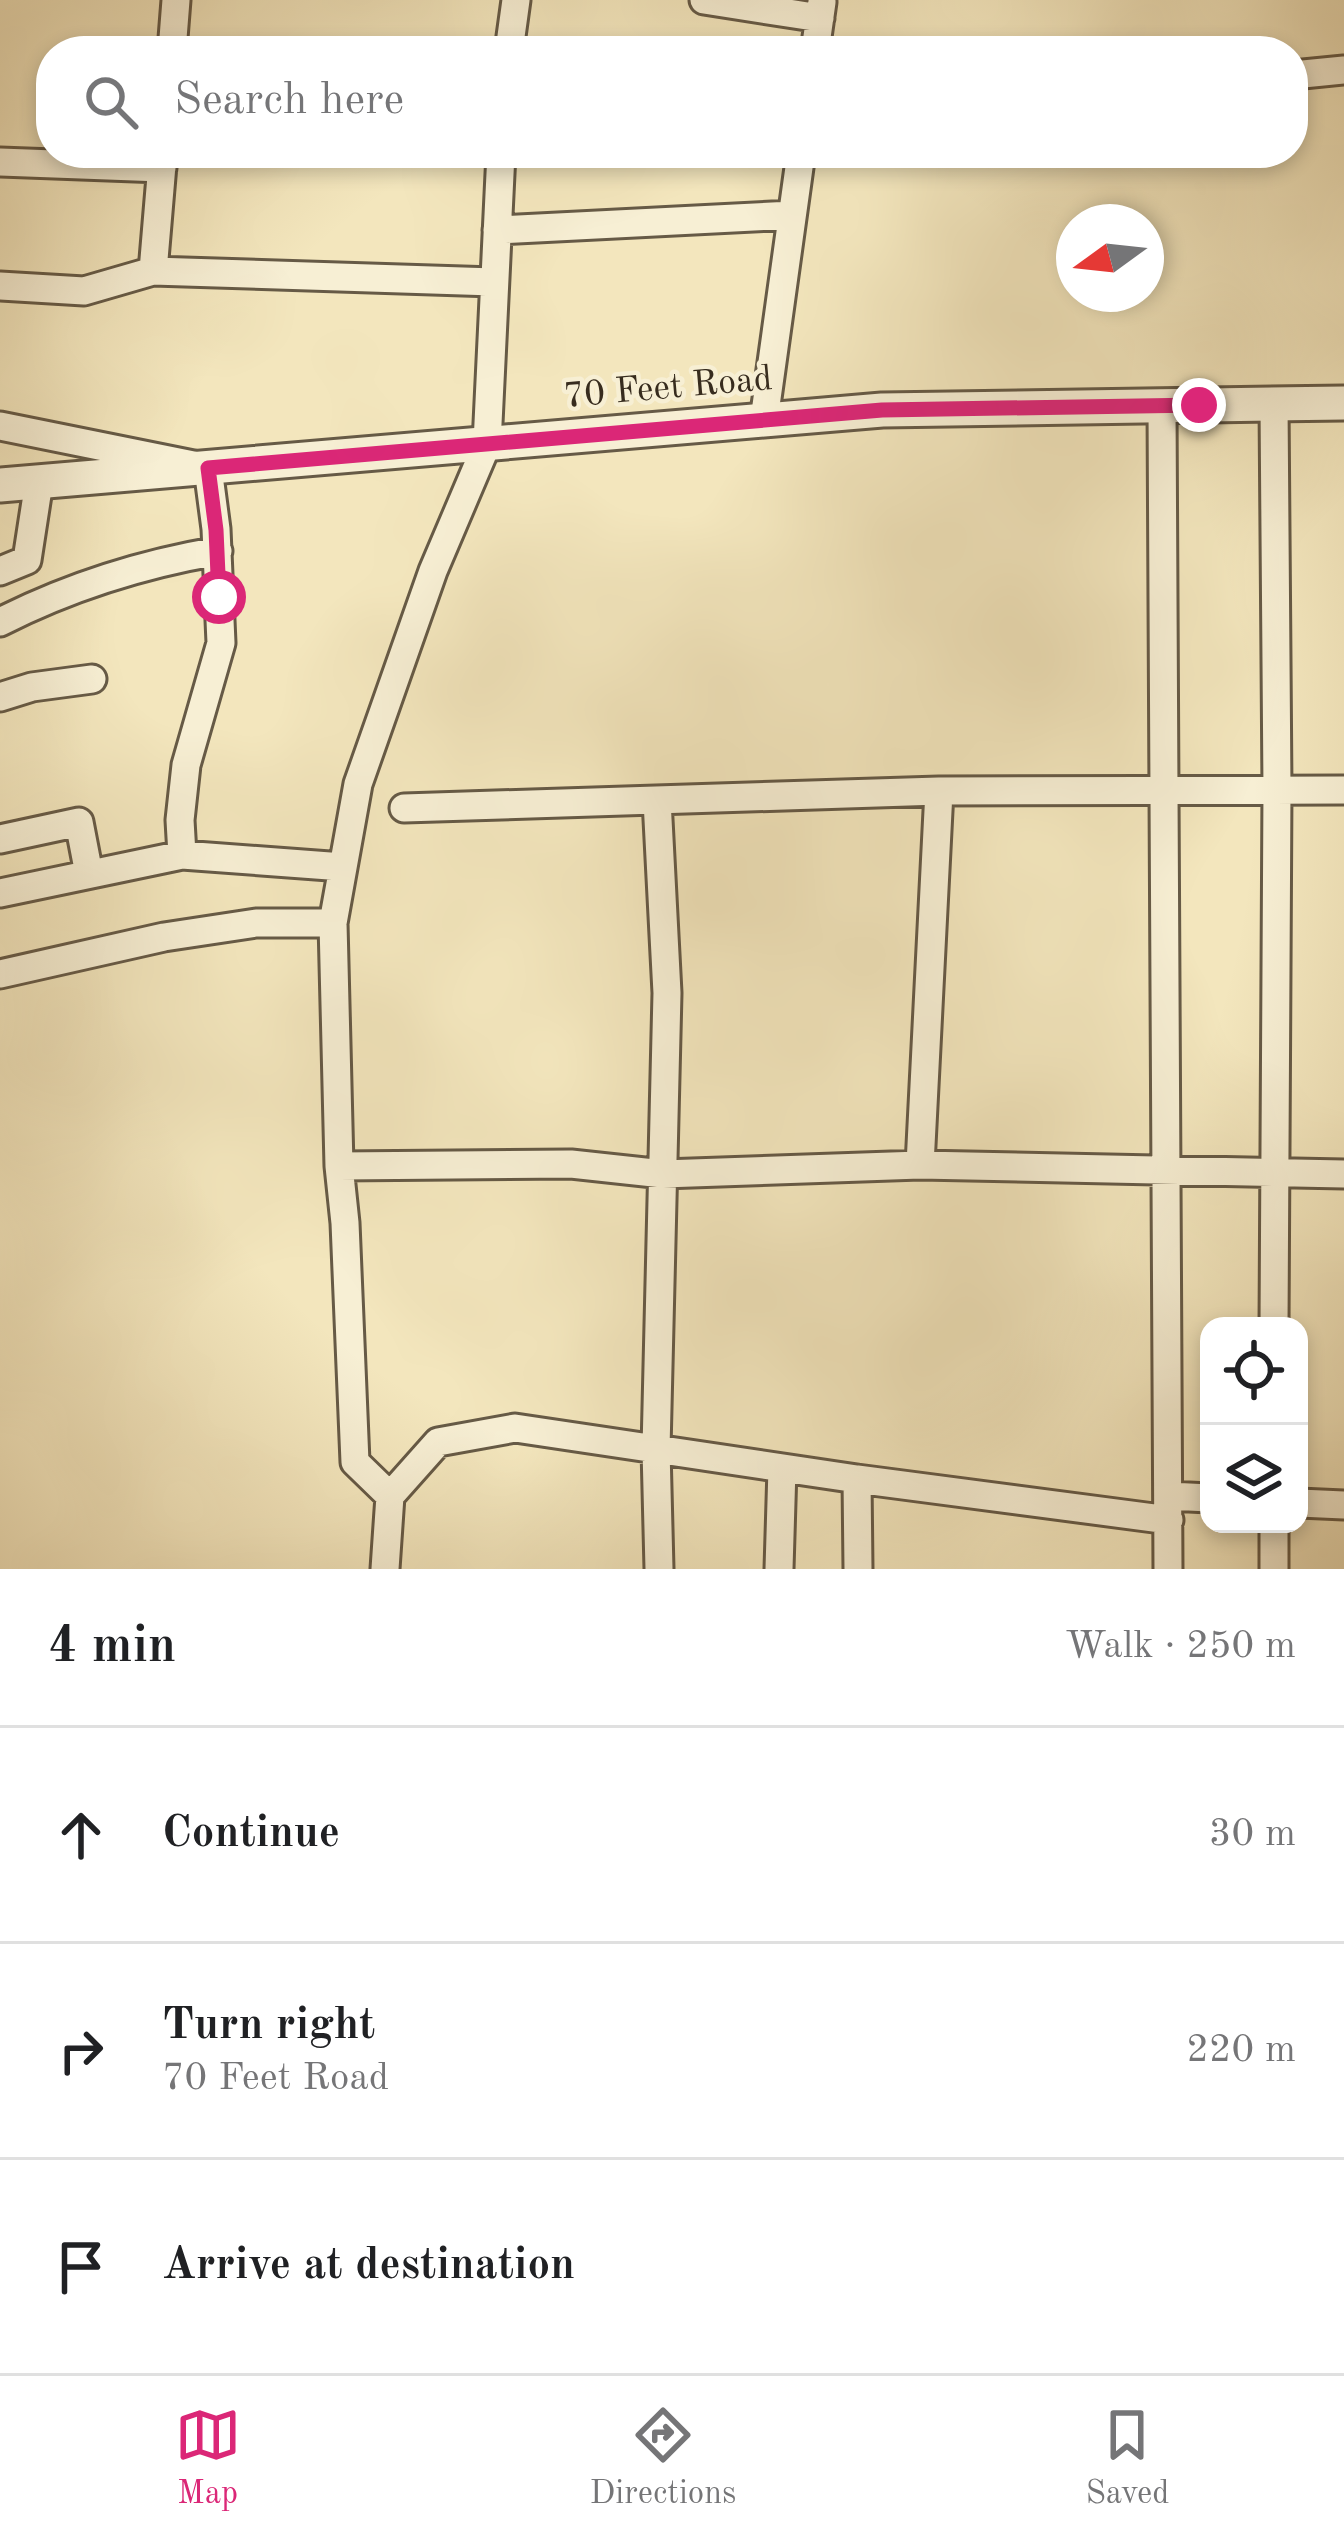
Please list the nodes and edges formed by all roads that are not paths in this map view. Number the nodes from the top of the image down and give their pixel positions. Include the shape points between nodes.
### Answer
1 (176, 0) edge
2 (516, 0) edge
3 (704, 0) edge
4 (821, 9) edge
5 (173, 36) edge
6 (510, 36) edge
7 (1344, 70) edge
8 (1308, 74) edge
9 (0, 161) edge
10 (36, 161) edge
11 (161, 168) edge
12 (500, 168) edge
13 (799, 168) edge
14 (792, 215) junction
15 (497, 230) junction
16 (154, 272) junction
17 (494, 282) junction
18 (0, 286) edge
19 (1344, 403) edge
20 (1274, 404) junction
21 (1162, 406) junction
22 (764, 420) junction
23 (0, 426) edge
24 (487, 444) junction
25 (208, 468) junction
26 (39, 482) junction
27 (0, 485) edge
28 (218, 551) junction
29 (0, 571) edge
30 (0, 622) edge
31 (92, 679) dead end
32 (0, 697) edge
33 (1163, 789) junction
34 (1276, 789) junction
35 (1344, 790) edge
36 (939, 791) junction
37 (657, 800) junction
38 (404, 808) dead end
39 (0, 839) edge
40 (182, 854) junction
41 (343, 867) junction
42 (89, 874) junction
43 (0, 893) edge
44 (333, 923) junction
45 (0, 974) edge
46 (920, 1165) junction
47 (339, 1166) junction
48 (1167, 1168) junction
49 (1274, 1172) junction
50 (663, 1174) junction
51 (1344, 1174) edge
52 (1274, 1317) edge
53 (656, 1449) junction
54 (782, 1468) junction
55 (857, 1479) junction
56 (390, 1496) junction
57 (1200, 1500) edge
58 (1308, 1503) edge
59 (1344, 1505) edge
60 (1169, 1508) junction
61 (1274, 1533) edge
62 (385, 1569) edge
63 (658, 1569) edge
64 (779, 1569) edge
65 (858, 1569) edge
66 (1168, 1569) edge
67 (1274, 1569) edge

1 - 5 street
2 - 6 street
3 - 4 street
7 - 8 street
9 - 10 street
11 - 16 street
12 - 15 street
13 - 14 street
14 - 15 street
14 - 22 street
15 - 17 street
16 - 17 street
16 - 18 street via 84,291
17 - 24 street
19 - 20 street, 70 Feet Road
20 - 21 street, 70 Feet Road
20 - 34 street
21 - 22 street, 70 Feet Road
21 - 33 street
22 - 24 street, 70 Feet Road
23 - 25 street
24 - 25 street, 70 Feet Road
24 - 41 street via 358,784
25 - 26 street, 70 Feet Road
25 - 28 street
26 - 27 street, 70 Feet Road
26 - 29 street via 27,560
28 - 30 street via 99,580
28 - 40 street via 221,643 186,765
31 - 32 street
33 - 34 street
33 - 36 street
33 - 48 street
34 - 35 street
34 - 49 street
36 - 37 street
36 - 46 street
37 - 38 street
37 - 50 street via 668,993
39 - 42 street via 79,822
40 - 41 street
40 - 42 street
41 - 44 street
42 - 43 street
44 - 45 street via 256,923 164,937
44 - 47 street
46 - 48 street
46 - 50 street
47 - 50 street via 571,1165
47 - 56 street via 355,1462
48 - 49 street
48 - 60 street
49 - 51 street
49 - 52 street
50 - 53 street
53 - 54 street
53 - 56 street via 496,1431 438,1442
53 - 63 street
54 - 55 street
54 - 64 street
55 - 60 street
55 - 65 street
56 - 62 street
57 - 60 street
58 - 59 street
60 - 66 street
61 - 67 street

